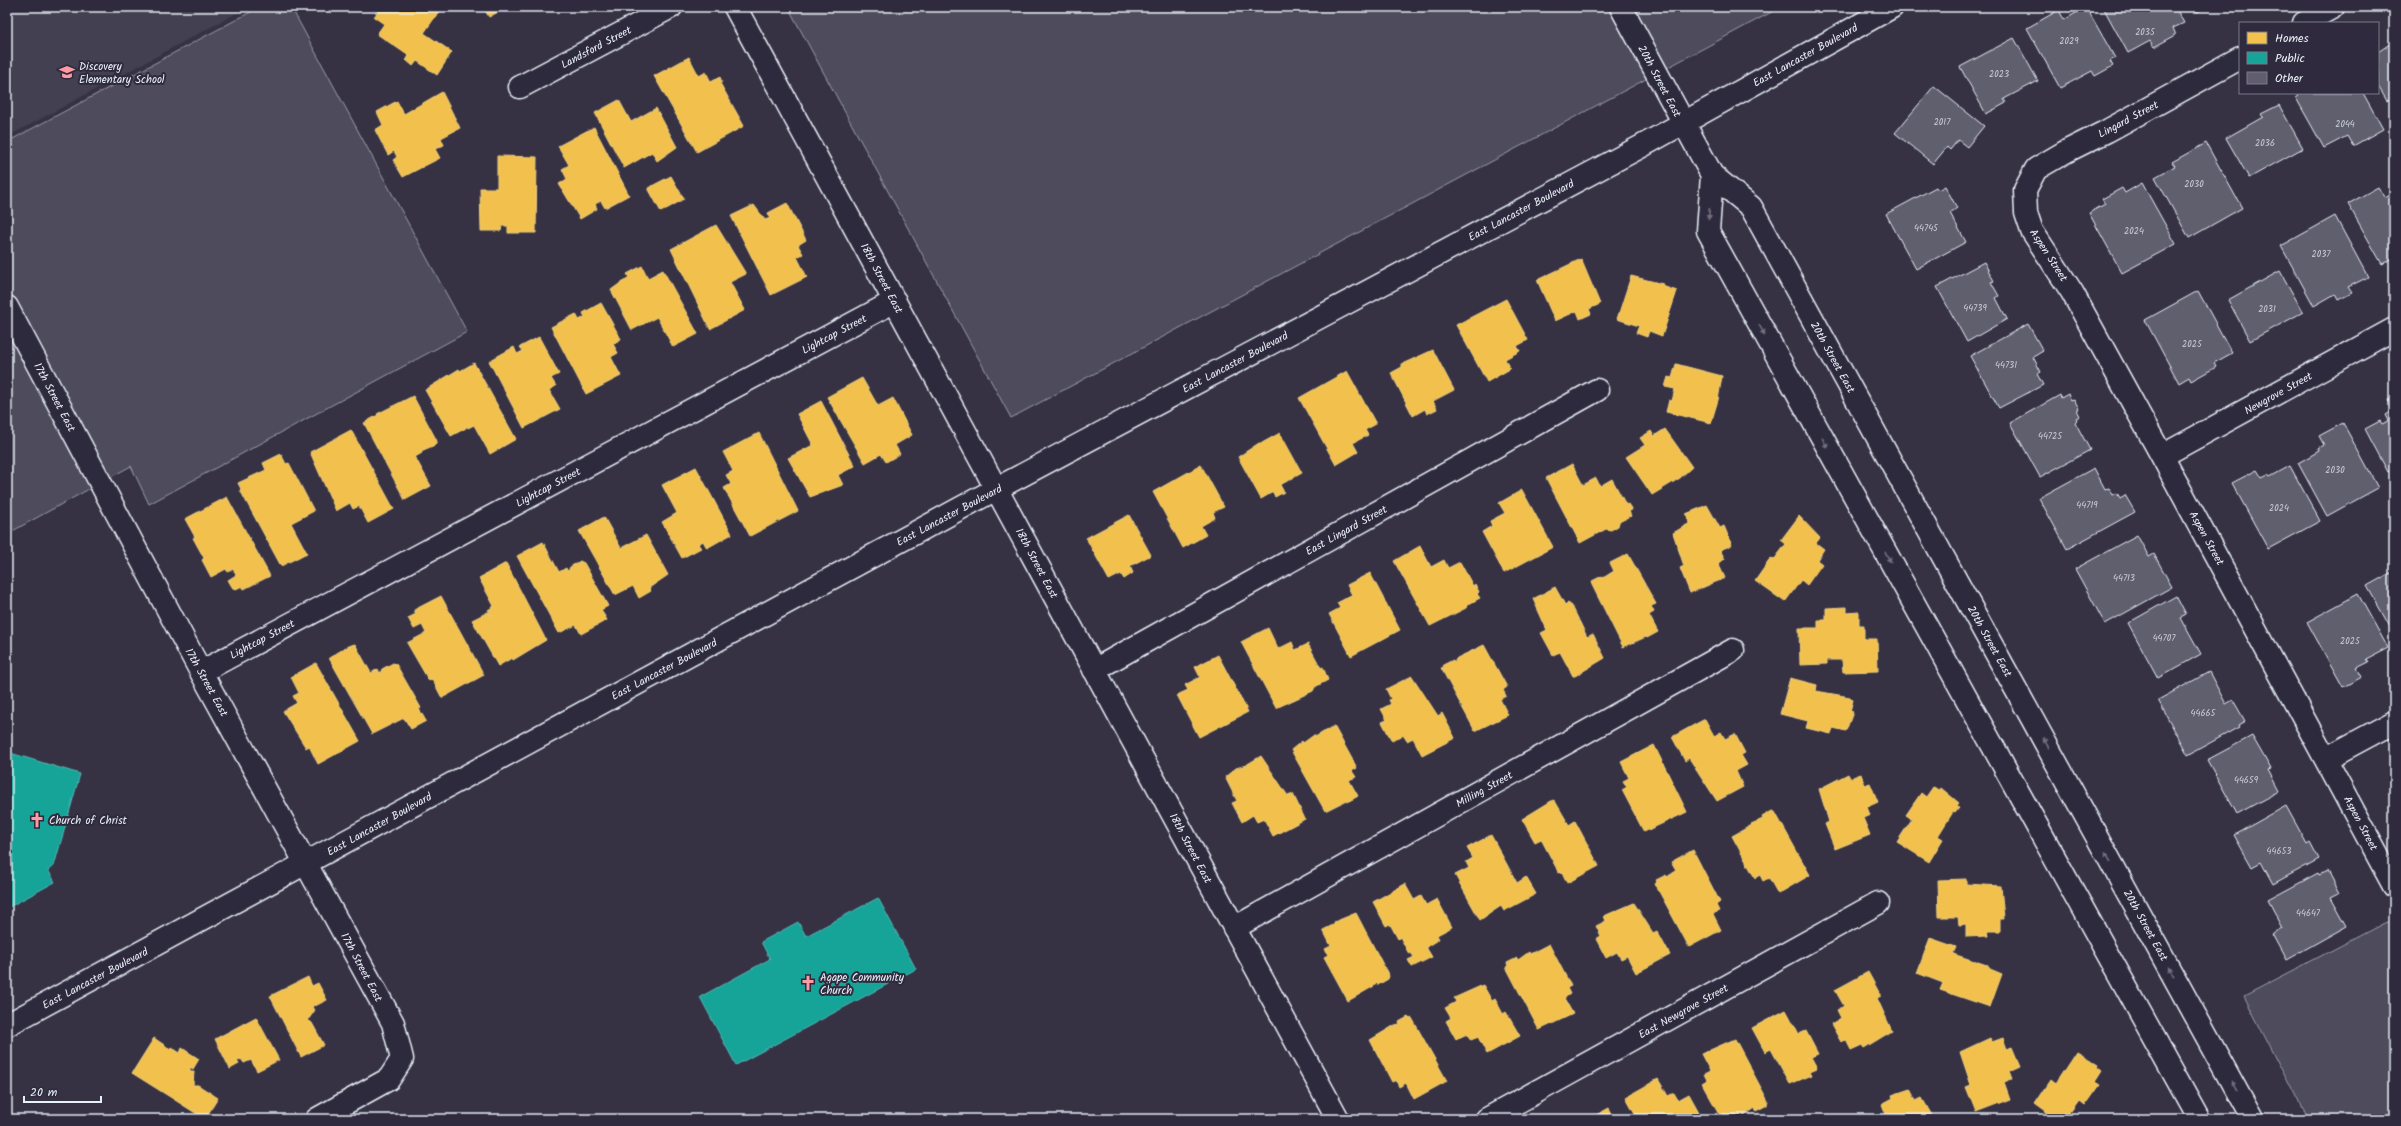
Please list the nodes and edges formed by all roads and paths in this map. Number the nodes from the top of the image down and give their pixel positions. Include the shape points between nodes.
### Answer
1 (671, 7) edge
2 (735, 7) edge
3 (1621, 7) edge
4 (1892, 7) edge
5 (2333, 7) edge
6 (2306, 22) edge
7 (2239, 59) edge
8 (520, 87) dead end
9 (1683, 123) junction
10 (1712, 175) junction
11 (2025, 190) joint
12 (895, 301) junction
13 (7, 307) edge
14 (2394, 329) edge
15 (1597, 390) dead end
16 (2162, 456) junction
17 (996, 489) junction
18 (1733, 650) dead end
19 (1094, 670) junction
20 (201, 672) junction
21 (2394, 722) edge
22 (2327, 758) junction
23 (306, 863) junction
24 (2394, 886) edge
25 (1878, 904) dead end
26 (1234, 928) junction
27 (7, 1025) edge
28 (317, 1119) edge
29 (1338, 1119) edge
30 (1487, 1119) edge
31 (2199, 1119) edge
32 (2252, 1119) edge

1 - 8 street, Landsford Street
2 - 12 street, 18th Street East
3 - 9 street, 20th Street East
4 - 9 street, East Lancaster Boulevard
5 - 6 street
7 - 11 street, Lingard Street via 2036,169
9 - 10 street, 20th Street East
9 - 17 street, East Lancaster Boulevard
10 -> 31 street via 1708,231
32 -> 10 street, 20th Street East via 1751,206
11 - 16 street, Aspen Street via 2026,212 2032,231 2072,292
12 - 17 street, 18th Street East
12 - 20 street, Lightcap Street
13 - 20 street, 17th Street East
14 - 16 street, Newgrove Street
15 - 19 street, East Lingard Street
16 - 22 street, Aspen Street
17 - 19 street, 18th Street East
17 - 23 street, East Lancaster Boulevard
18 - 26 street, Milling Street
19 - 26 street, 18th Street East
20 - 23 street, 17th Street East
21 - 22 street
22 - 24 street, Aspen Street
23 - 27 street, East Lancaster Boulevard
23 - 28 street, 17th Street East via 393,1023 402,1059 389,1079
25 - 30 street, East Newgrove Street
26 - 29 street, 18th Street East

